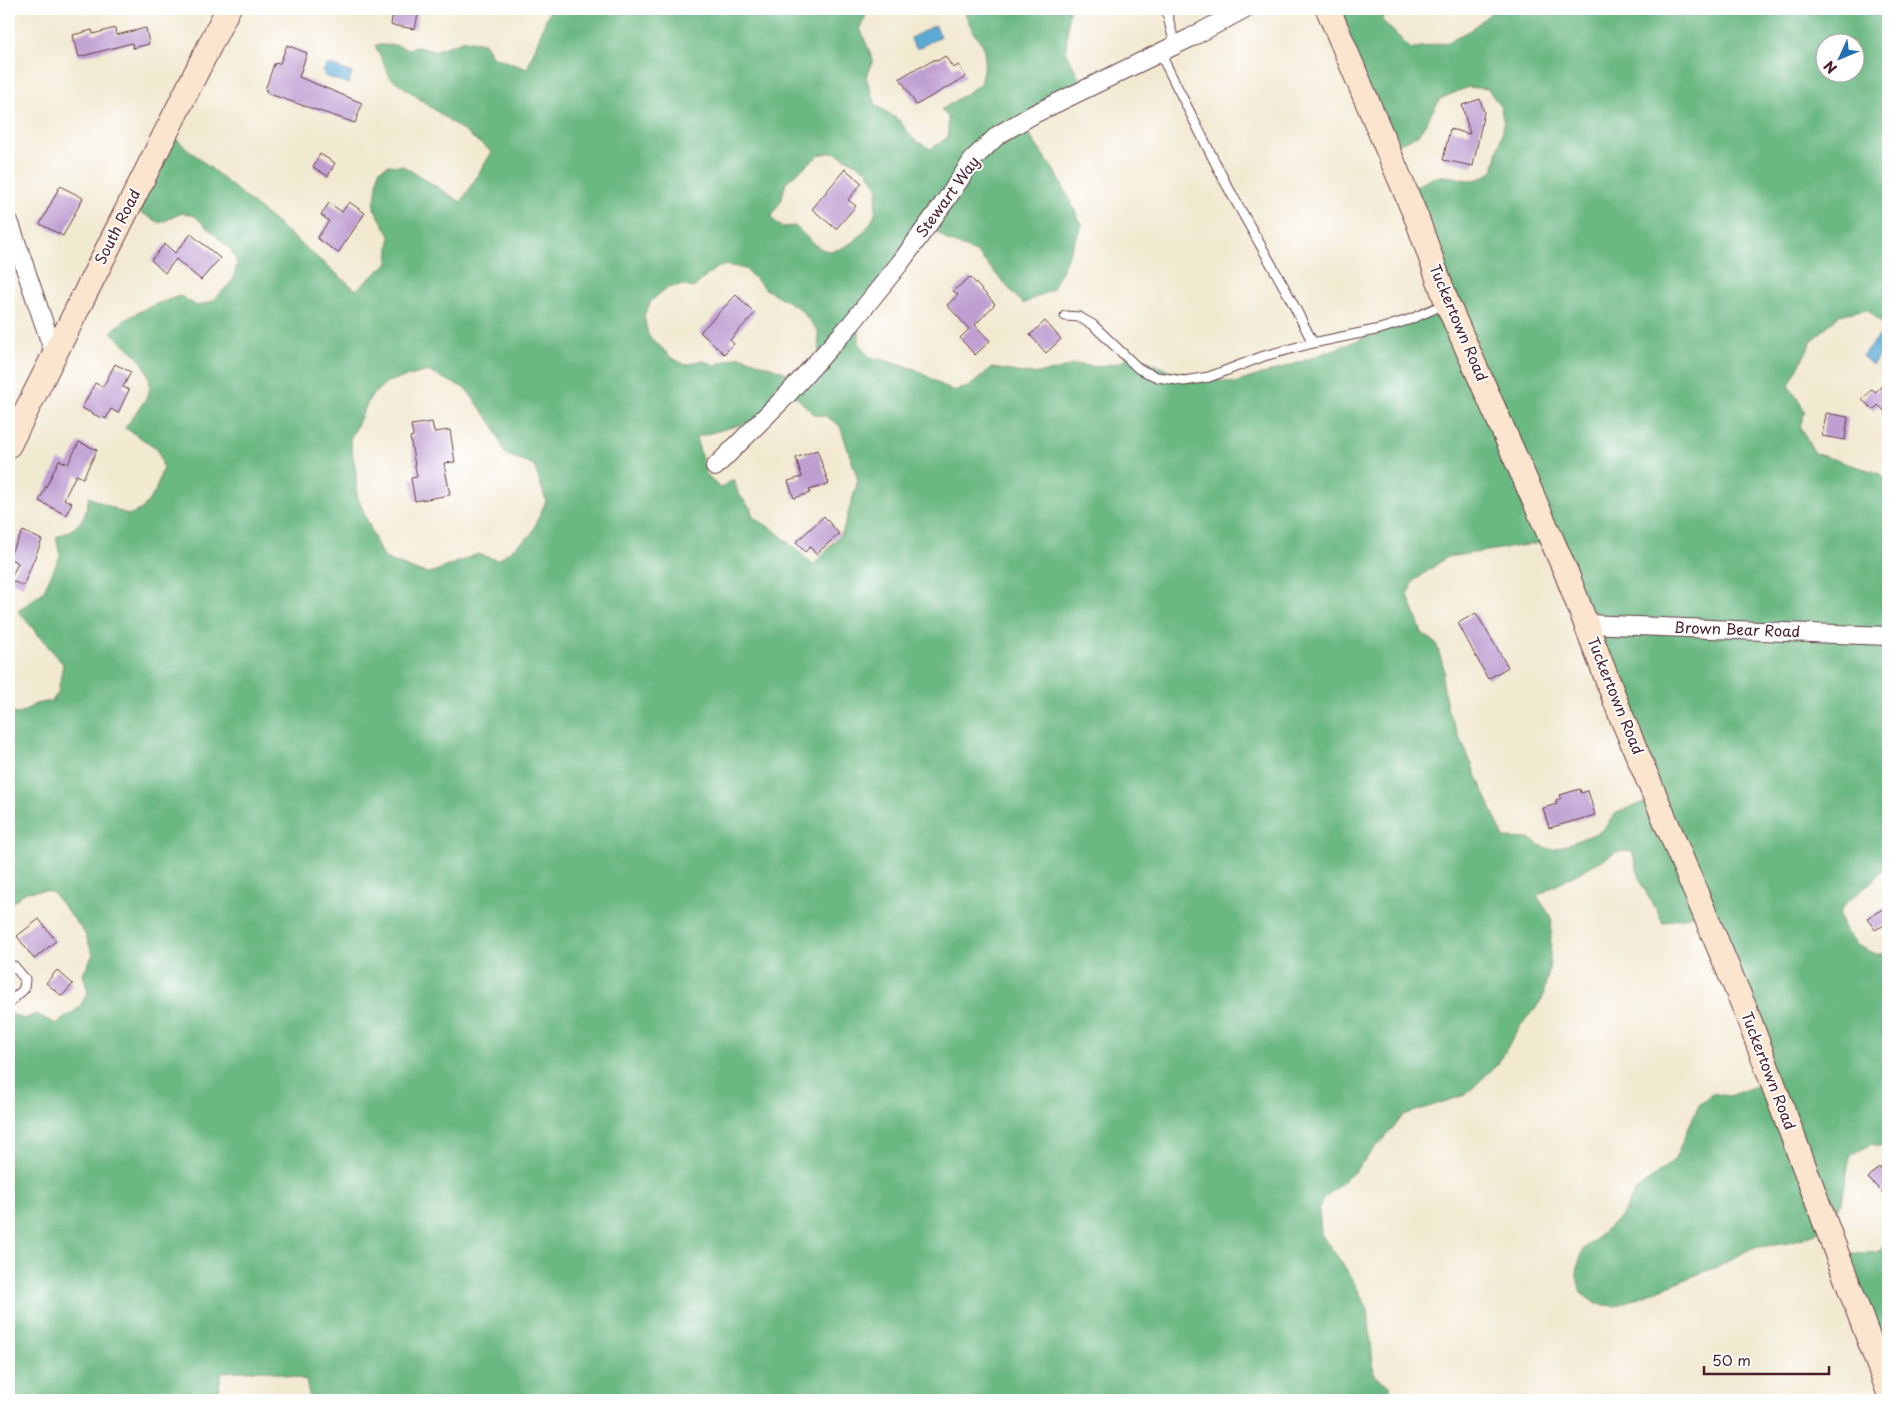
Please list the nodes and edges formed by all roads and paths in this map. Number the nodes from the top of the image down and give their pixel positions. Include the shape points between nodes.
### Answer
1 (228, 9) edge
2 (1166, 9) edge
3 (1244, 9) edge
4 (1328, 9) edge
5 (1168, 49) junction
6 (9, 221) edge
7 (1447, 303) junction
8 (1065, 316) dead end
9 (1312, 343) junction
10 (54, 353) junction
11 (9, 445) edge
12 (715, 466) dead end
13 (1586, 624) junction
14 (1888, 636) edge
15 (9, 966) edge
16 (9, 1003) edge
17 (1888, 1390) edge

1 - 10 street, South Road
2 - 5 lane
3 - 5 street, Stewart Way
4 - 7 street, Tuckertown Road via 1417,219
5 - 9 lane via 1225,182
5 - 12 street, Stewart Way via 998,135 974,158 911,248 851,324 787,395
6 - 10 street
7 - 9 lane via 1380,329
7 - 13 street, Tuckertown Road
8 - 9 lane via 1079,317 1093,325 1139,369 1157,377 1184,381 1209,377 1264,356
10 - 11 street, South Road
13 - 14 street, Brown Bear Road
13 - 17 street, Tuckertown Road via 1622,718 1745,1009
15 - 16 lane via 14,966 25,978 24,990

